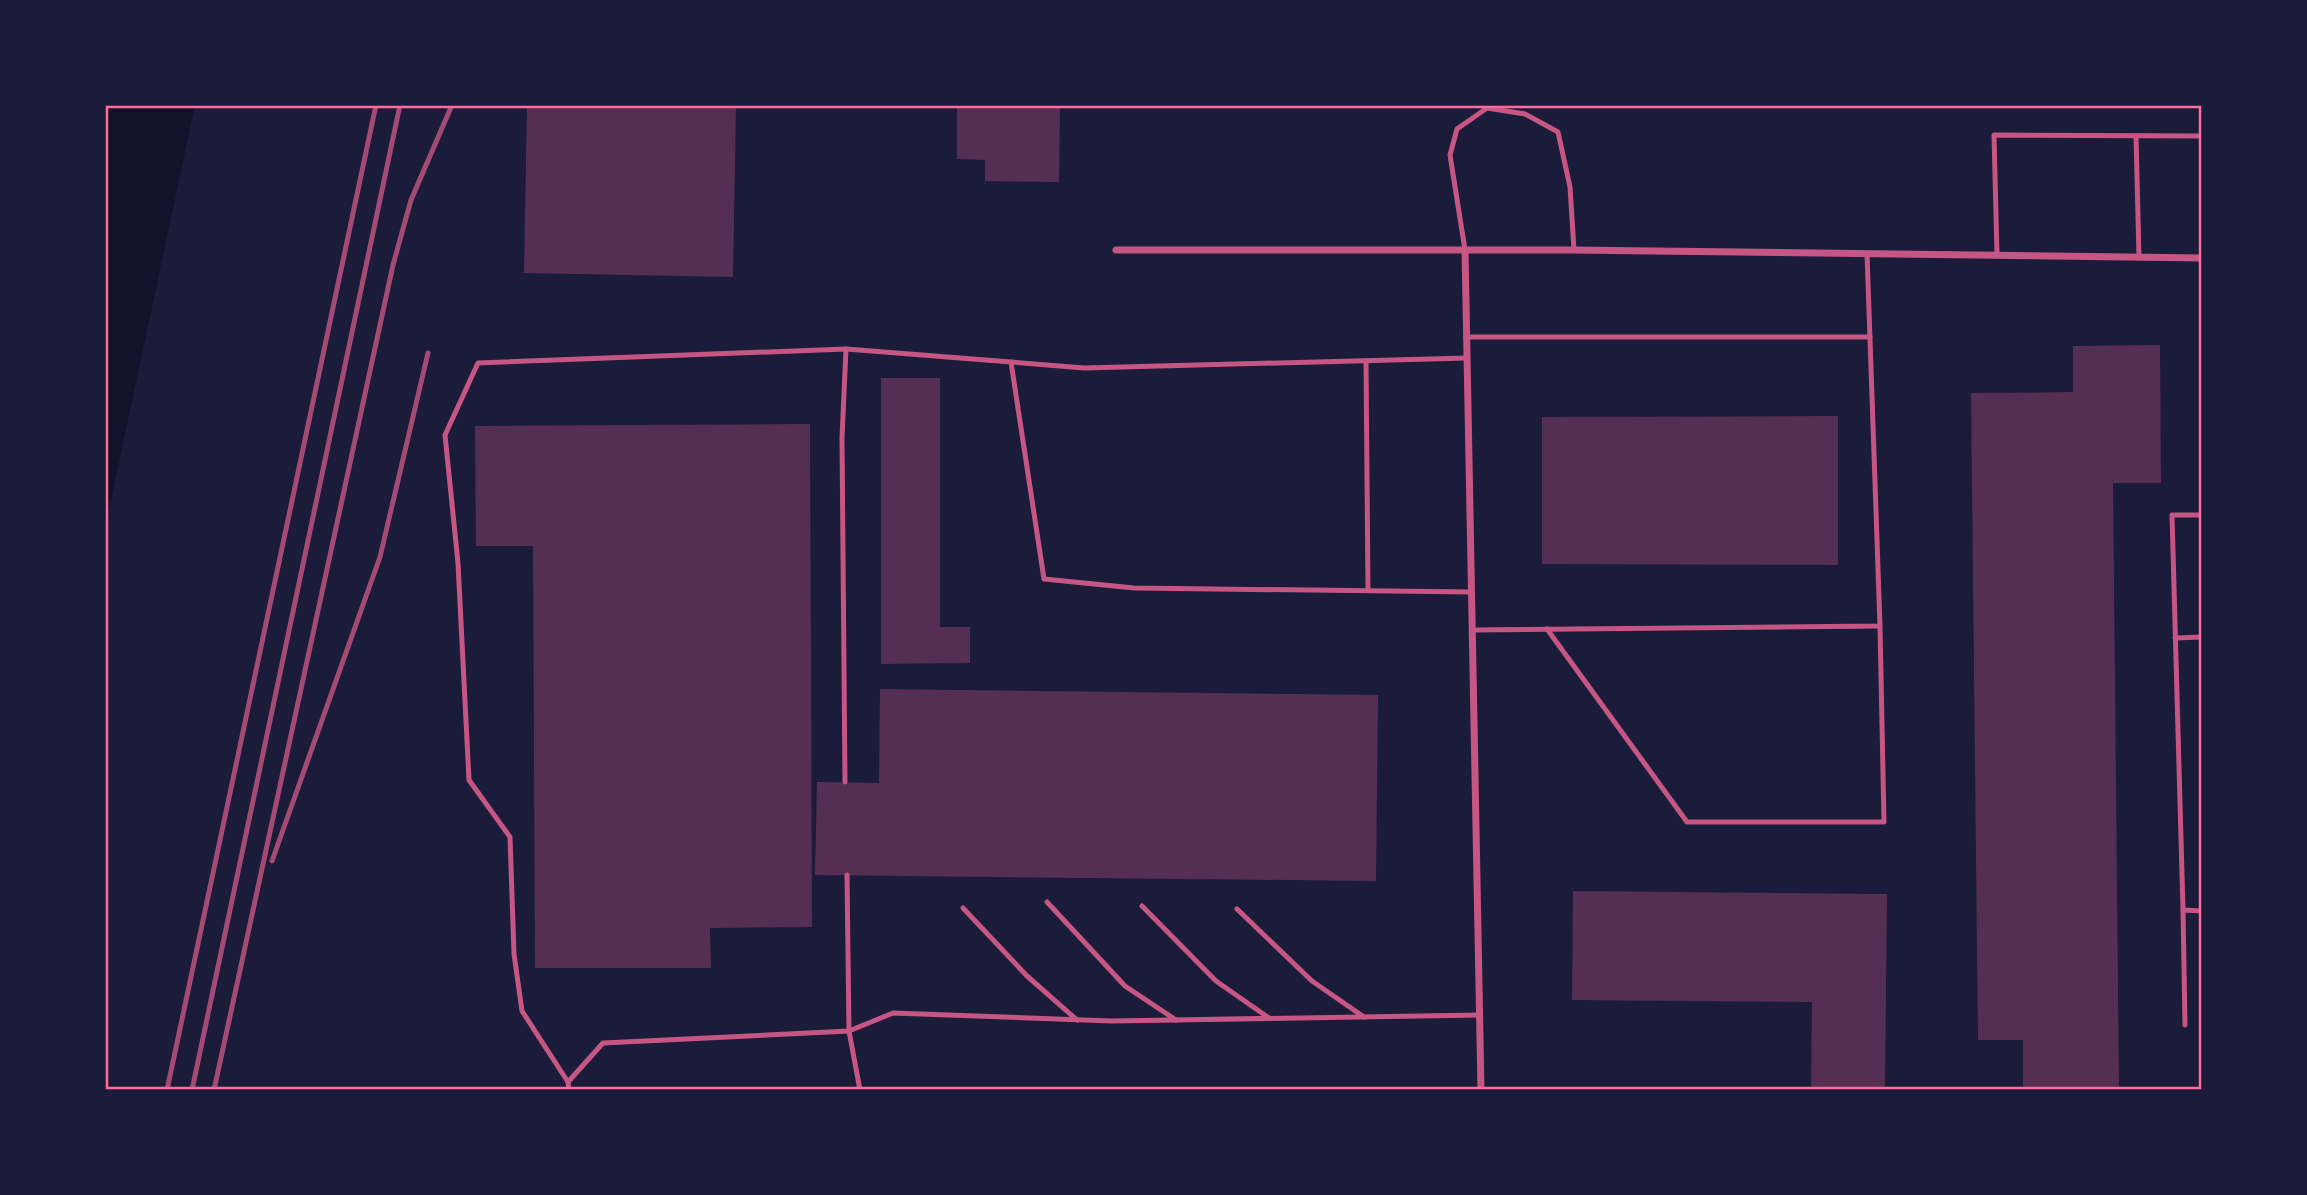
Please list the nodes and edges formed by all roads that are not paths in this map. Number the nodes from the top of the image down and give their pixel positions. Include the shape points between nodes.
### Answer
1 (2136, 136) junction
2 (2202, 136) edge
3 (1116, 250) dead end
4 (1465, 250) junction
5 (1574, 250) junction
6 (1867, 253) junction
7 (1997, 255) junction
8 (2139, 257) junction
9 (2202, 258) edge
10 (1466, 337) junction
11 (1870, 337) junction
12 (846, 348) junction
13 (1467, 358) junction
14 (1366, 361) junction
15 (1011, 362) junction
16 (2202, 515) edge
17 (1368, 590) junction
18 (1471, 592) junction
19 (1880, 625) junction
20 (1547, 629) junction
21 (1472, 630) junction
22 (2202, 637) edge
23 (2175, 638) junction
24 (845, 782) dead end
25 (847, 875) dead end
26 (1047, 902) dead end
27 (1142, 906) dead end
28 (963, 908) dead end
29 (1237, 909) dead end
30 (2183, 911) junction
31 (2202, 911) edge
32 (1479, 1015) junction
33 (1364, 1017) junction
34 (1269, 1018) junction
35 (1077, 1020) junction
36 (1176, 1020) junction
37 (2185, 1025) dead end
38 (849, 1031) junction
39 (568, 1082) junction
40 (569, 1090) edge
41 (859, 1090) edge
42 (1480, 1090) edge

1 - 2 lane
1 - 7 lane via 1994,135
1 - 8 lane
3 - 4 street
4 - 5 street
4 - 5 lane via 1450,155 1457,130 1487,108 1525,114 1558,132 1570,187
4 - 10 street
5 - 6 street
6 - 7 street
6 - 11 lane
7 - 8 street
8 - 9 street
10 - 11 lane
10 - 13 street
11 - 19 lane
12 - 15 lane
12 - 24 lane via 842,438
12 - 39 lane via 478,363 445,435 458,563 469,780 510,837 513,954 522,1011
13 - 14 lane
13 - 18 street
14 - 15 lane via 1084,368
14 - 17 lane
15 - 17 lane via 1044,579 1134,587
16 - 23 lane via 2172,515
17 - 18 lane
18 - 21 street
19 - 20 lane
19 - 20 lane via 1884,822 1687,822
20 - 21 lane
21 - 32 street
22 - 23 lane
23 - 30 lane
25 - 38 lane
26 - 36 lane via 1125,986
27 - 34 lane via 1216,981
28 - 35 lane via 1027,976
29 - 33 lane via 1311,981
30 - 31 lane
30 - 37 lane
32 - 33 lane
32 - 42 street
33 - 34 lane
34 - 36 lane
35 - 36 lane
35 - 38 lane via 893,1013
38 - 39 lane via 603,1043
38 - 41 lane
39 - 40 lane

